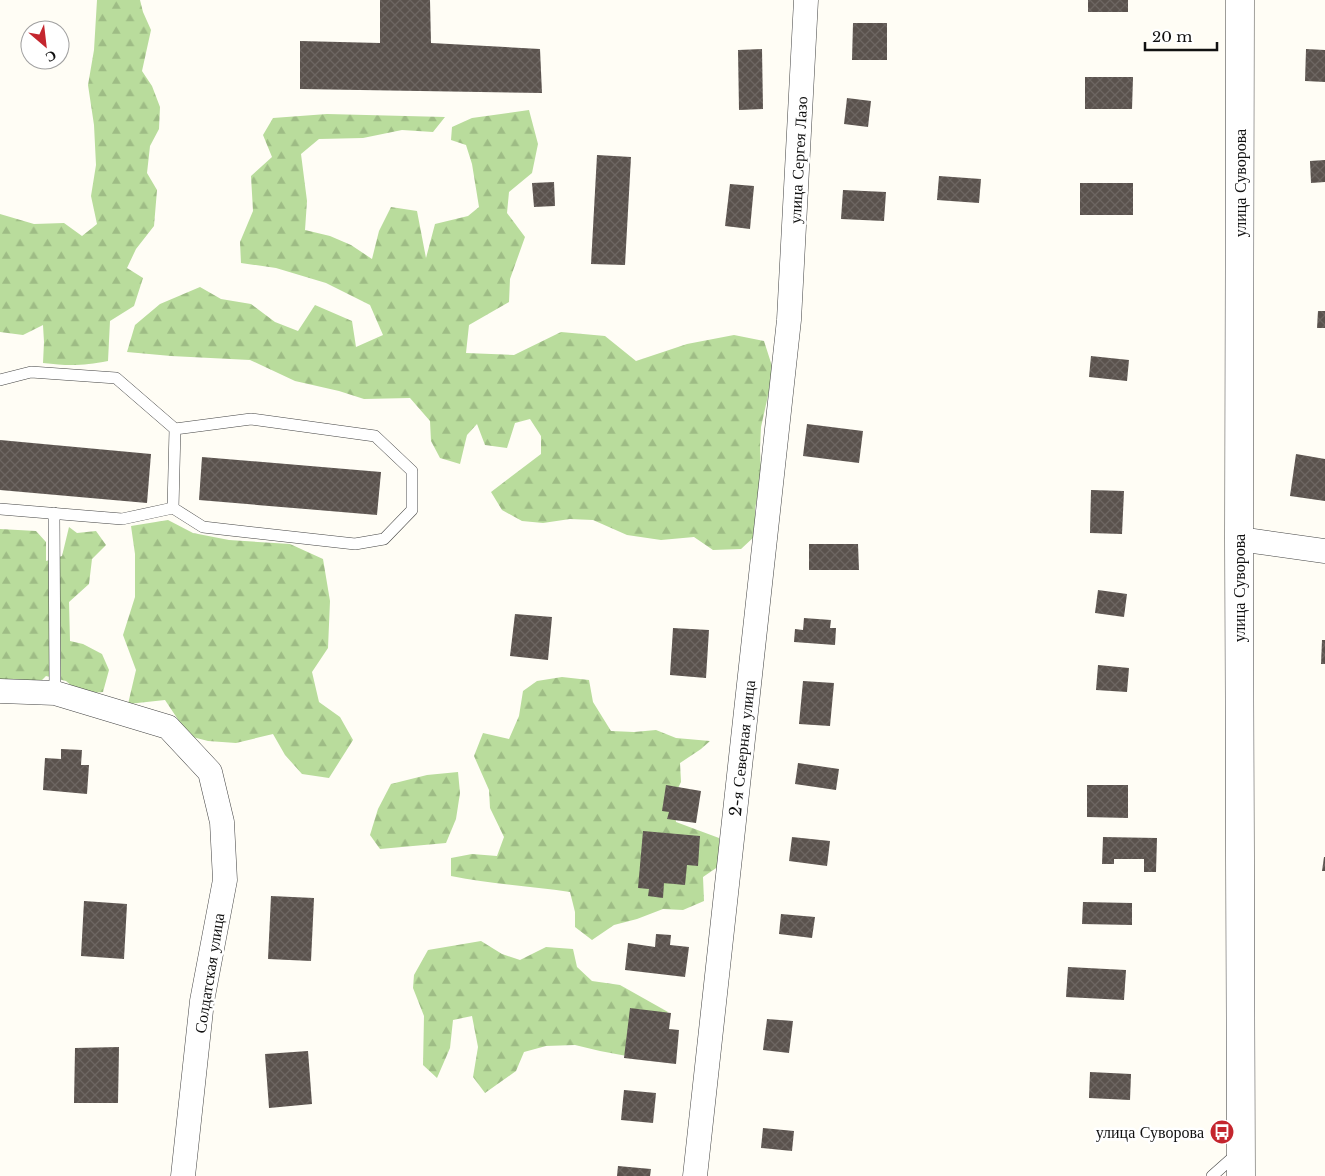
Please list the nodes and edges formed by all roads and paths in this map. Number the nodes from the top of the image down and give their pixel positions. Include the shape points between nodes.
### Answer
1 (806, 0) edge
2 (1240, 0) edge
3 (789, 320) joint
4 (0, 380) edge
5 (175, 429) junction
6 (173, 508) junction
7 (0, 509) edge
8 (54, 513) junction
9 (1239, 539) junction
10 (1325, 551) edge
11 (0, 691) edge
12 (55, 693) junction
13 (1241, 1163) edge
14 (183, 1176) edge
15 (695, 1176) edge
16 (1212, 1176) edge

1 - 3 street, улица Сергея Лазо
2 - 9 street, улица Суворова
3 - 15 street, 2-я Северная улица
4 - 5 lane via 31,372 116,378
5 - 6 lane
5 - 6 lane via 251,419 375,436 412,471 412,510 384,539 355,544 204,527
6 - 8 lane via 122,519
7 - 8 lane
8 - 12 lane
9 - 10 street
9 - 13 street, улица Суворова
11 - 12 street
12 - 14 street, Солдатская улица via 168,727 210,772 222,822 225,880 202,1001
13 - 16 lane

